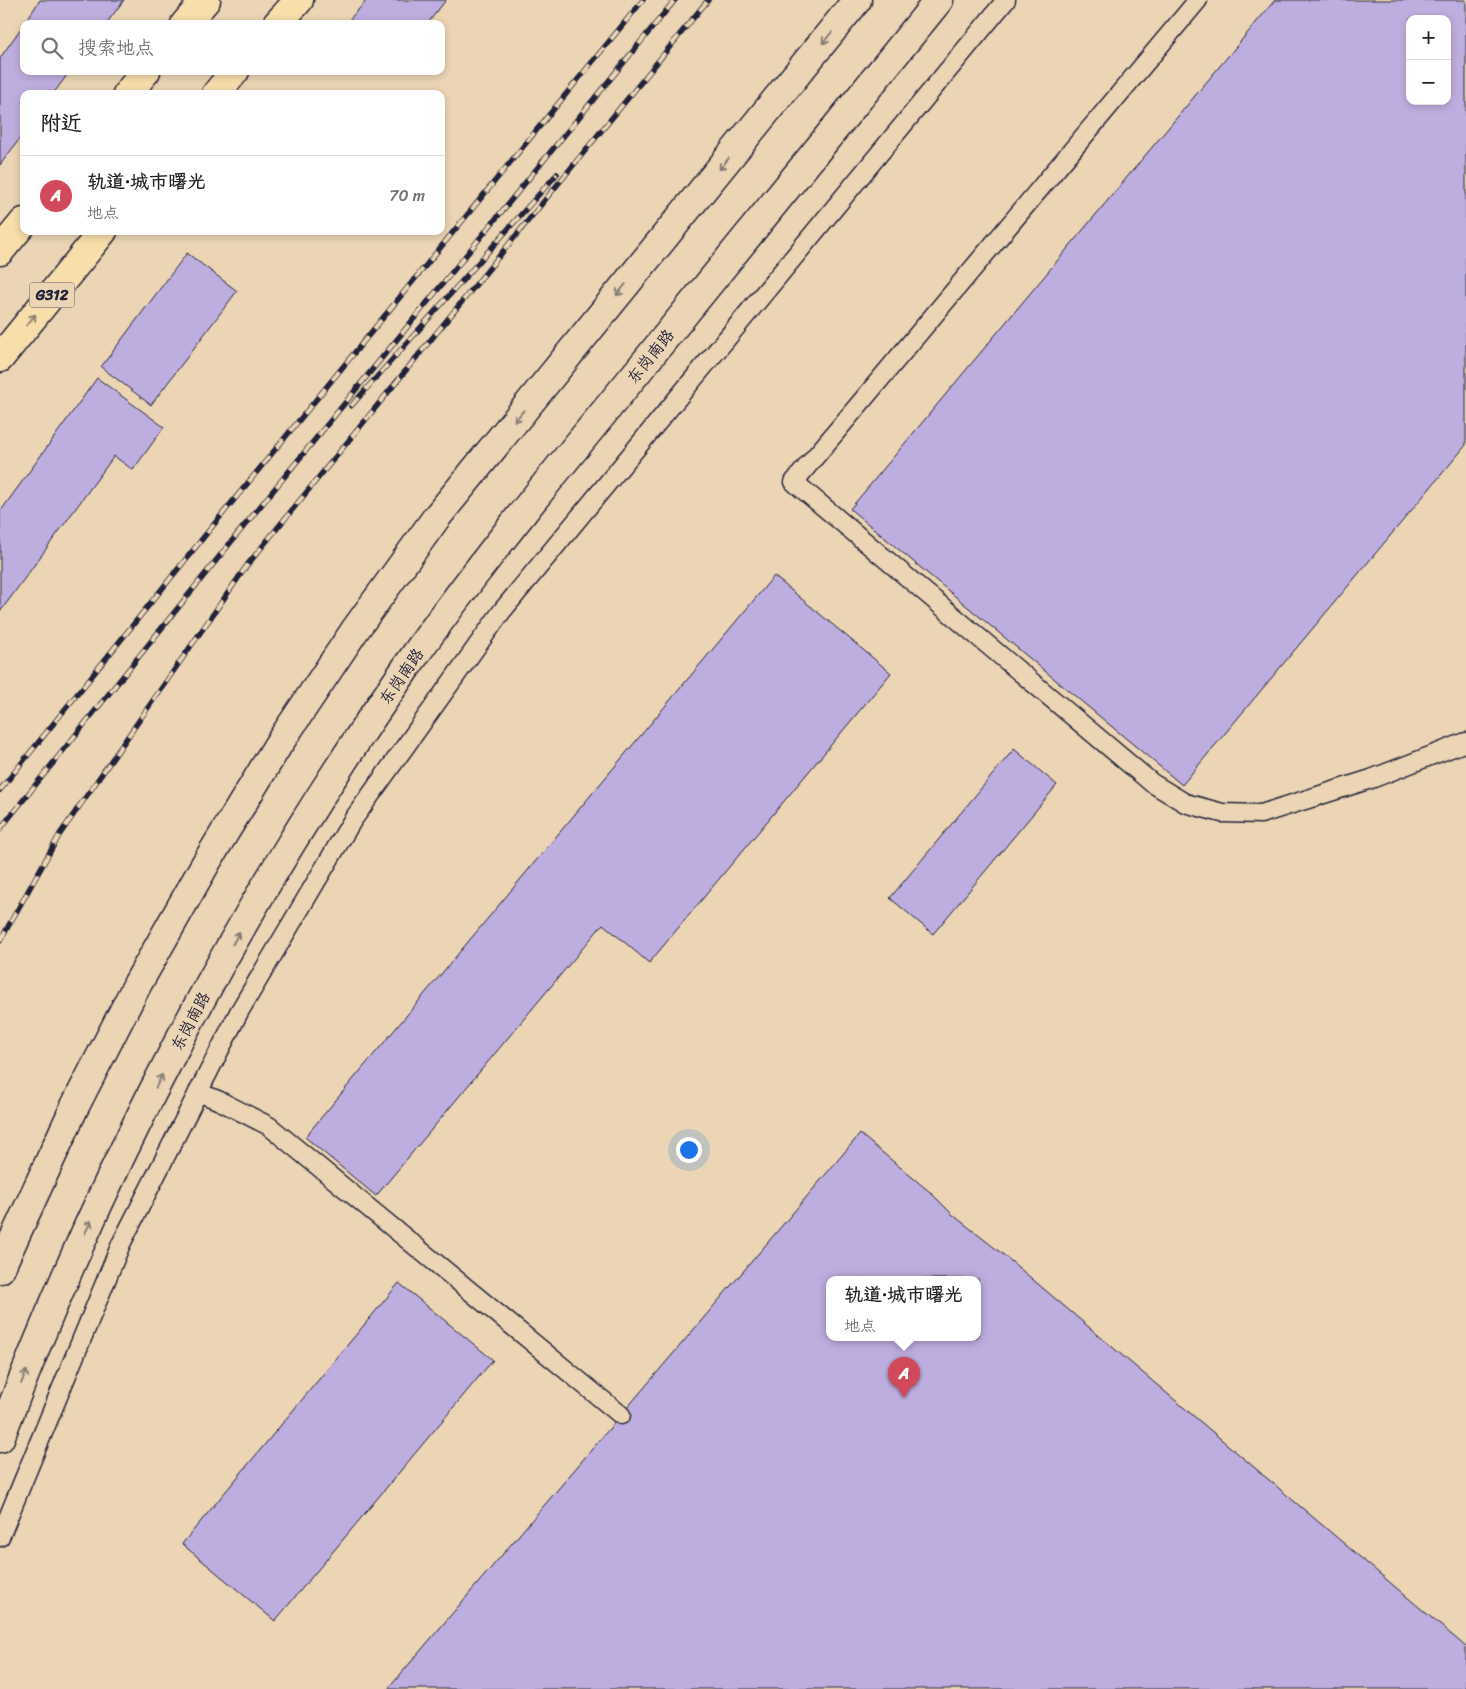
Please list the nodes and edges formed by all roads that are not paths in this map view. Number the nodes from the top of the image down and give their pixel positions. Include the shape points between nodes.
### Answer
1 (206, 0) edge
2 (299, 0) edge
3 (857, 0) edge
4 (939, 0) edge
5 (1006, 0) edge
6 (1198, 0) edge
7 (188, 20) edge
8 (281, 20) edge
9 (143, 75) edge
10 (232, 75) edge
11 (130, 90) edge
12 (219, 90) edge
13 (20, 227) edge
14 (100, 235) edge
15 (0, 251) edge
16 (0, 358) edge
17 (1466, 742) edge
18 (198, 1092) junction
19 (0, 1269) edge
20 (621, 1415) dead end
21 (0, 1438) edge
22 (0, 1537) edge

1 - 7 highway
2 - 8 highway
3 -> 19 street via 436,518 349,638 206,863 138,983 74,1106
21 -> 4 street, 东岗南路 via 74,1257 132,1134 236,937 332,779 407,666 487,556
5 - 18 lane via 502,611 352,821 239,1012
6 - 17 lane via 794,482 1152,783 1185,803 1222,813 1261,814 1371,779
9 - 11 highway
10 - 12 highway
13 - 15 highway
16 -> 14 highway, G312
18 - 20 lane via 268,1126
18 - 22 lane via 122,1244

